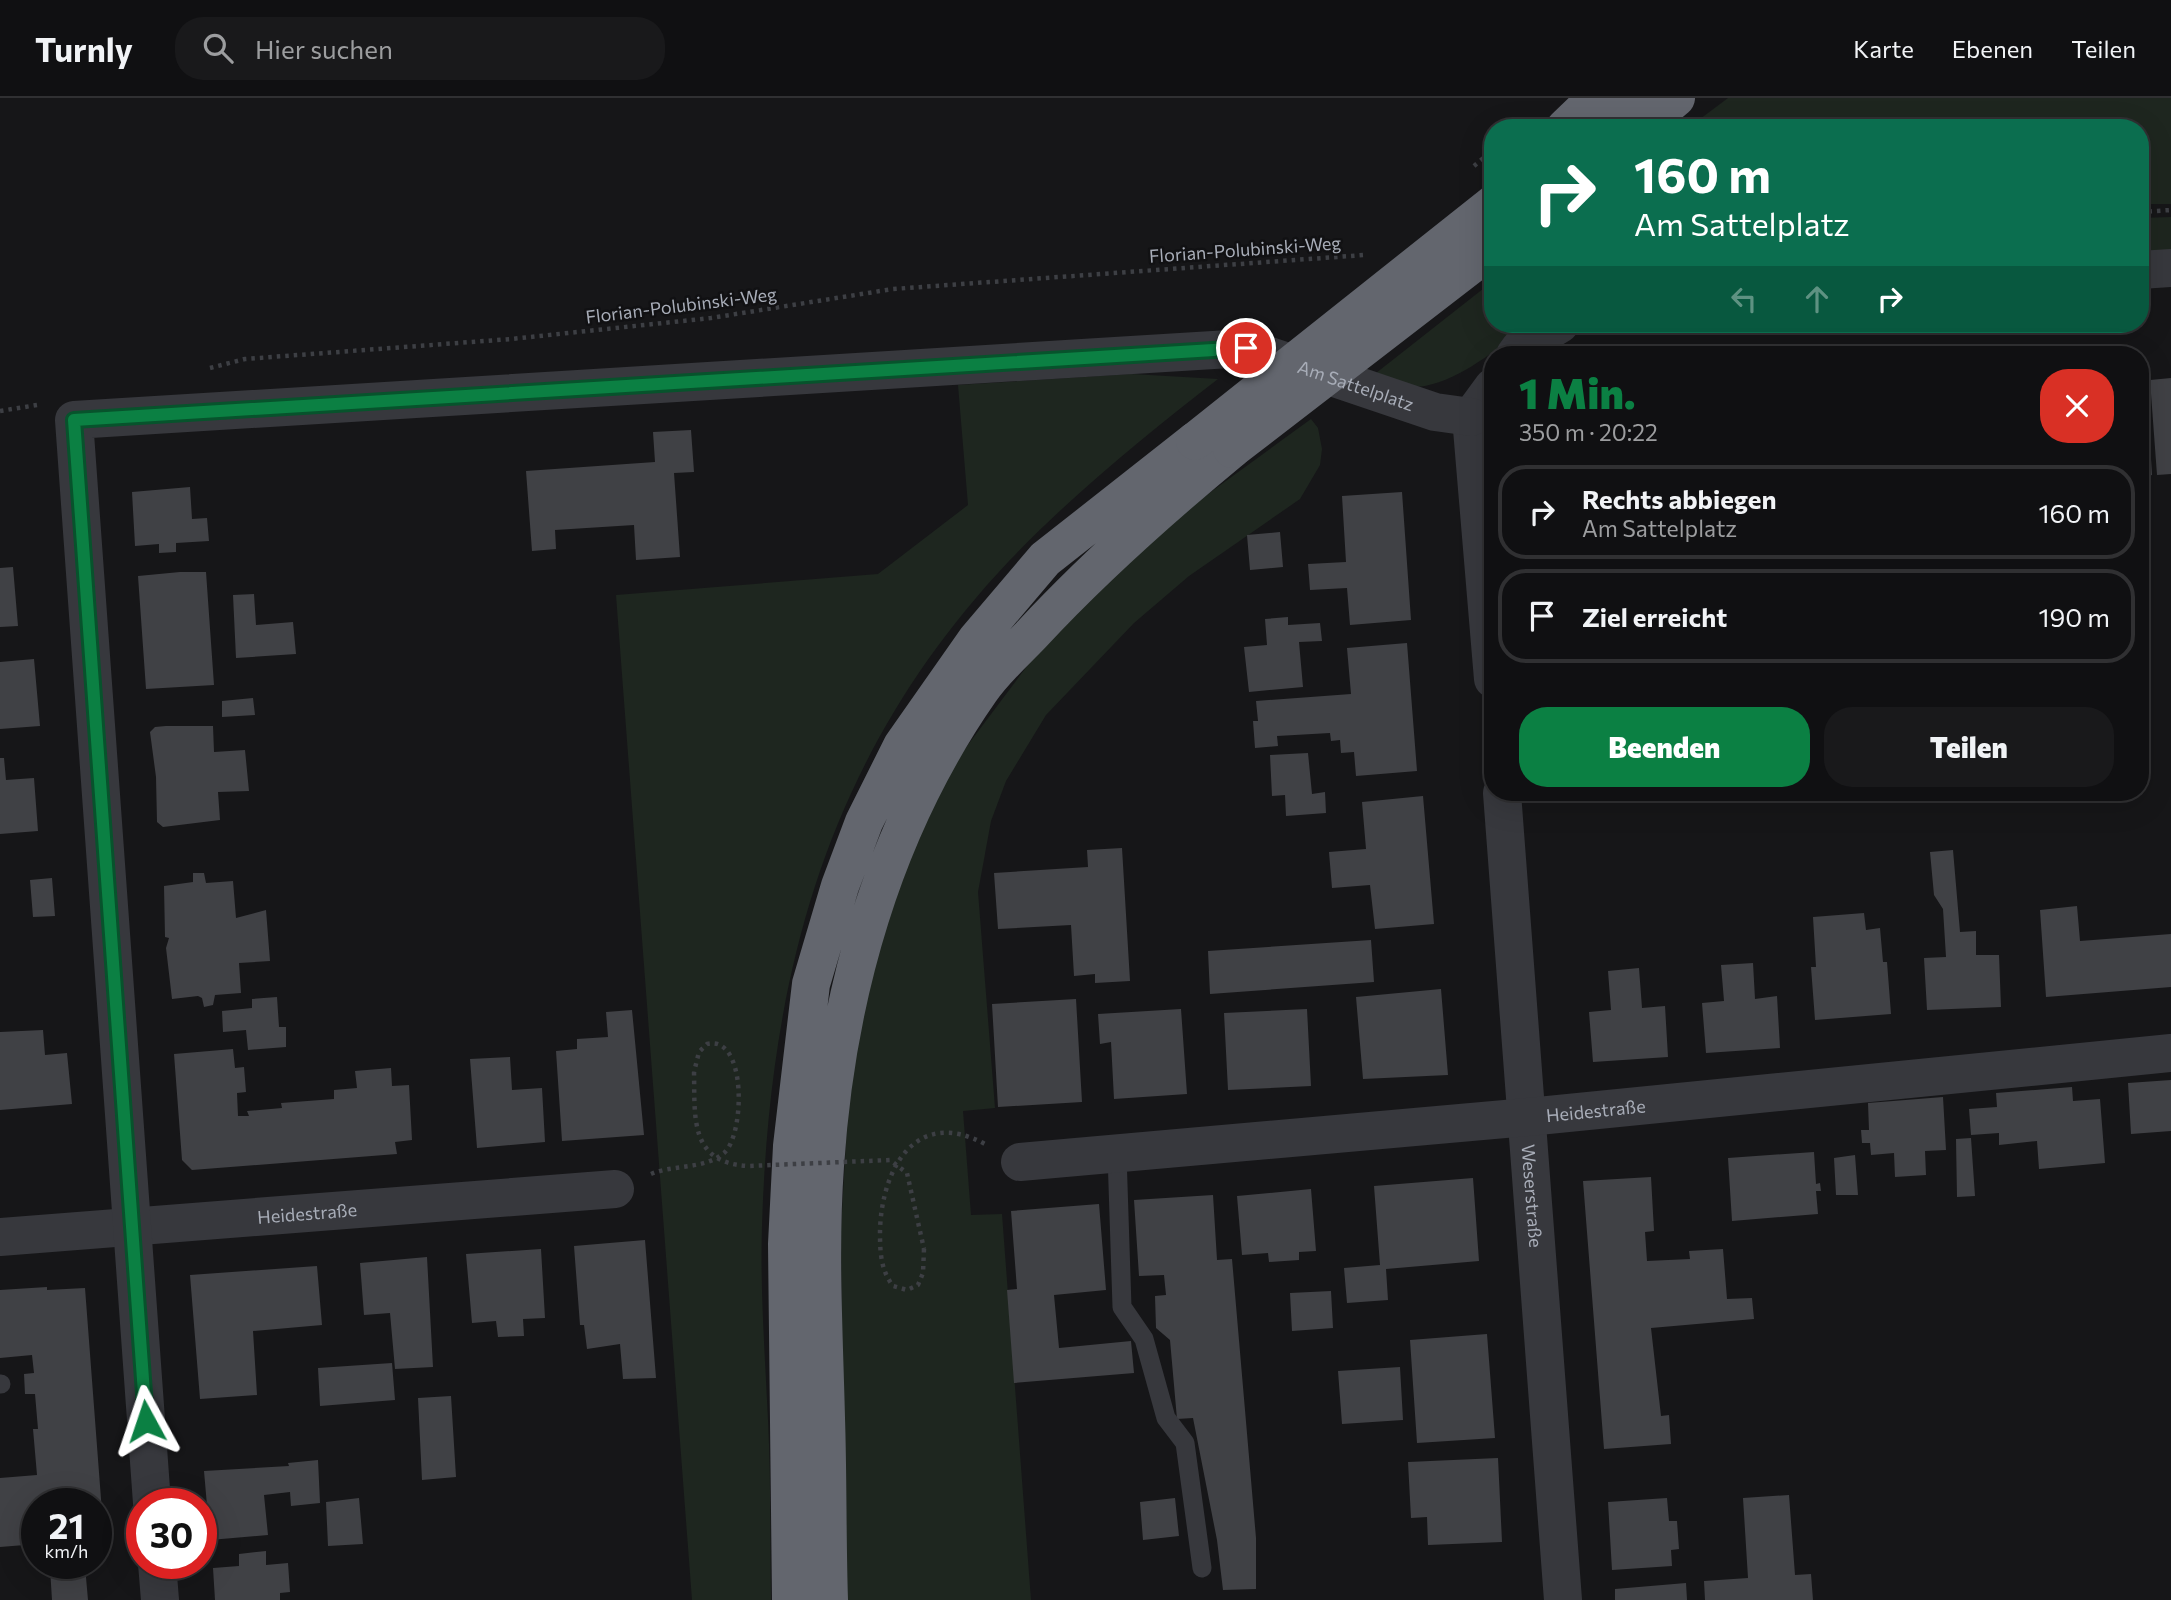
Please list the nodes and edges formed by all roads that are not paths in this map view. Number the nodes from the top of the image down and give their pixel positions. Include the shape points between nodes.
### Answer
1 (1596, 98) edge
2 (1660, 107) edge
3 (1574, 119) edge
4 (1629, 119) edge
5 (1484, 211) edge
6 (1484, 255) edge
7 (2171, 268) edge
8 (2149, 269) edge
9 (1545, 333) edge
10 (1523, 346) edge
11 (1484, 399) edge
12 (1471, 417) junction
13 (1484, 572) edge
14 (1503, 801) edge
15 (2171, 1053) edge
16 (1528, 1117) junction
17 (1117, 1154) junction
18 (1020, 1162) road end
19 (615, 1189) road end
20 (130, 1229) junction
21 (0, 1237) edge
22 (151, 1488) edge
23 (1202, 1568) dead end
24 (158, 1579) edge
25 (160, 1600) edge
26 (791, 1600) edge
27 (829, 1600) edge
28 (1563, 1600) edge

1 - 3 highway
2 - 4 highway
5 - 26 highway, bridge via 1045,559 977,639 902,746 864,822 811,984 792,1146 787,1244
6 - 27 highway, bridge via 1232,449 1076,587 981,689 916,799 882,876 857,957 825,1164 822,1264
7 - 8 street
9 - 10 street
11 - 12 street
12 - 13 street
12 - 20 street, Am Sattelplatz via 1435,412 1246,348 62,411
14 - 16 street, Weserstraße
15 - 16 street, Heidestraße
16 - 17 street, Heidestraße
16 - 28 street, Weserstraße
17 - 18 street, Heidestraße
17 - 23 lane via 1122,1307 1144,1339 1166,1418 1185,1443
19 - 20 street, Heidestraße
20 - 21 street, Heidestraße
20 - 22 street
24 - 25 street

